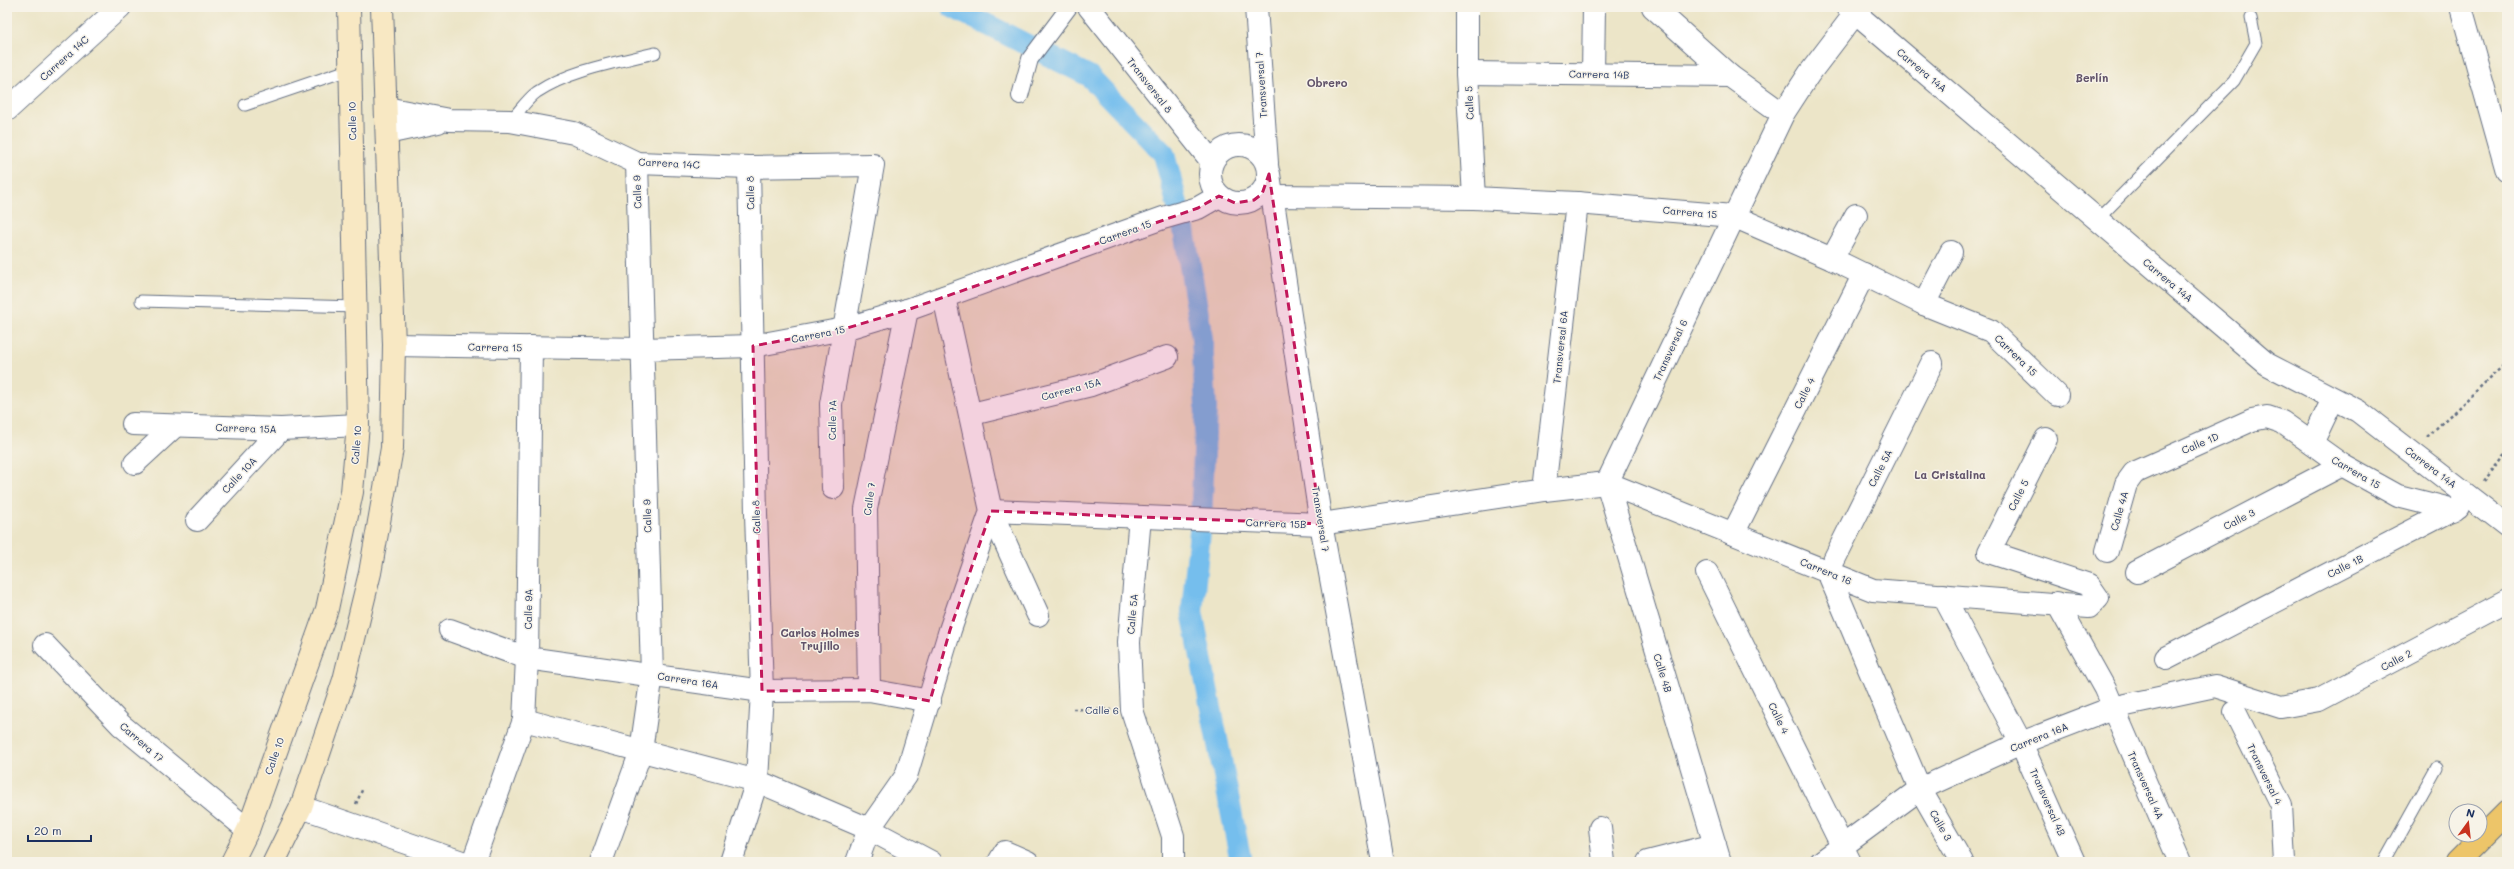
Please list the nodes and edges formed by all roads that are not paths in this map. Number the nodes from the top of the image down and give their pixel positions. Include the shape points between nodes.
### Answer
1 (120, 7) edge
2 (349, 7) edge
3 (382, 7) edge
4 (1069, 7) edge
5 (1089, 7) edge
6 (1256, 7) edge
7 (1467, 7) edge
8 (1594, 7) edge
9 (1654, 7) edge
10 (2461, 7) edge
11 (1855, 9) edge
12 (2251, 18) dead end
13 (655, 53) dead end
14 (351, 69) junction
15 (1467, 73) junction
16 (1593, 73) junction
17 (1730, 76) junction
18 (17, 89) edge
19 (1020, 96) dead end
20 (245, 105) dead end
21 (386, 108) junction
22 (7, 110) edge
23 (1783, 114) junction
24 (449, 120) junction
25 (510, 121) junction
26 (387, 133) junction
27 (1212, 162) junction
28 (636, 163) junction
29 (749, 167) junction
30 (1268, 169) junction
31 (2507, 171) edge
32 (1220, 196) junction
33 (1273, 196) junction
34 (1474, 198) junction
35 (1577, 203) junction
36 (1856, 215) dead end
37 (1733, 216) junction
38 (2097, 220) junction
39 (1951, 252) dead end
40 (1832, 259) junction
41 (1864, 274) junction
42 (944, 297) junction
43 (141, 301) dead end
44 (1924, 304) junction
45 (357, 306) junction
46 (907, 310) junction
47 (844, 329) junction
48 (394, 345) junction
49 (753, 346) junction
50 (531, 347) junction
51 (642, 349) junction
52 (1167, 357) dead end
53 (1932, 363) dead end
54 (2057, 395) dead end
55 (2333, 399) junction
56 (972, 414) junction
57 (2267, 417) joint
58 (133, 424) dead end
59 (358, 425) junction
60 (175, 426) junction
61 (281, 430) junction
62 (2046, 439) dead end
63 (2312, 443) junction
64 (135, 462) dead end
65 (2342, 465) junction
66 (2134, 473) joint
67 (1606, 484) junction
68 (833, 488) dead end
69 (1544, 490) junction
70 (2471, 497) junction
71 (2454, 510) junction
72 (991, 511) junction
73 (1140, 517) junction
74 (197, 520) dead end
75 (1321, 524) junction
76 (2507, 526) edge
77 (1733, 534) junction
78 (2107, 551) dead end
79 (1989, 552) joint
80 (1828, 572) junction
81 (2137, 572) dead end
82 (1707, 573) dead end
83 (1943, 595) junction
84 (2507, 601) edge
85 (2057, 603) junction
86 (1038, 615) dead end
87 (450, 630) dead end
88 (45, 645) dead end
89 (527, 658) junction
90 (2166, 658) dead end
91 (652, 674) junction
92 (869, 690) junction
93 (762, 691) junction
94 (930, 701) junction
95 (2281, 707) joint
96 (2112, 708) junction
97 (2235, 712) dead end
98 (524, 720) junction
99 (2021, 743) junction
100 (641, 751) junction
101 (2437, 768) dead end
102 (758, 781) junction
103 (1920, 789) junction
104 (301, 807) junction
105 (2507, 812) edge
106 (1600, 828) dead end
107 (869, 829) junction
108 (248, 830) junction
109 (1717, 853) edge
110 (1846, 854) edge
111 (1002, 857) edge
112 (232, 862) edge
113 (274, 862) edge
114 (462, 862) edge
115 (473, 862) edge
116 (602, 862) edge
117 (731, 862) edge
118 (857, 862) edge
119 (930, 862) edge
120 (1028, 862) edge
121 (1173, 862) edge
122 (1383, 862) edge
123 (1604, 862) edge
124 (1648, 862) edge
125 (1821, 862) edge
126 (1962, 862) edge
127 (2074, 862) edge
128 (2180, 862) edge
129 (2284, 862) edge
130 (2384, 862) edge
131 (2457, 862) edge

1 - 18 street, Carrera 14C
2 - 14 main road, Calle 10
3 - 21 main road
4 - 19 street via 1030,59
5 - 27 street, Transversal 8
6 - 30 street, Transversal 7
7 - 15 street, Calle 5
8 - 16 street
9 - 17 street
10 - 31 street
11 - 23 street, Transversal 6
11 - 38 street, Carrera 14A
12 - 38 lane via 2256,43 2234,81
13 - 25 lane via 601,65 550,85 536,92
14 - 20 lane
14 - 45 main road, Calle 10
15 - 16 street, Carrera 14B
15 - 34 street, Calle 5
16 - 17 street, Carrera 14B
17 - 23 street
18 - 22 street, Carrera 14C
21 - 24 street, Carrera 14C
21 - 26 main road
23 - 37 street, Transversal 6
24 - 25 street, Carrera 14C
24 - 26 street, Carrera 14C
25 - 28 street, Carrera 14C via 574,133
26 - 48 main road
27 - 30 street via 1228,146 1240,144 1256,150
27 - 32 street via 1210,180
28 - 29 street, Carrera 14C
28 - 51 street, Calle 9
29 - 47 street, Carrera 14C via 873,165
29 - 49 street, Calle 8
30 - 32 street via 1262,194 1254,200 1235,203
30 - 33 street, Transversal 7
32 - 42 street, Carrera 15 via 1198,208 1163,218
33 - 34 street, Carrera 15
33 - 75 street, Transversal 7
34 - 35 street, Carrera 15
35 - 37 street, Carrera 15
35 - 69 street, Transversal 6A
36 - 40 street
37 - 40 street, Carrera 15
37 - 67 street, Transversal 6
38 - 55 street, Carrera 14A via 2267,364
39 - 44 street
40 - 41 street, Carrera 15
41 - 44 street, Carrera 15
41 - 77 street, Calle 4
42 - 46 street, Carrera 15
42 - 56 street
43 - 45 lane
44 - 54 street, Carrera 15 via 1991,331
45 - 59 main road, Calle 10
46 - 47 street, Carrera 15
46 - 92 street, Calle 7 via 866,509
47 - 49 street, Carrera 15
47 - 68 street, Calle 7A via 830,404
48 - 50 street, Carrera 15
48 - 104 main road via 392,448 370,573 344,680
49 - 51 street, Carrera 15
49 - 93 street, Calle 8
50 - 51 street, Carrera 15
50 - 89 street, Calle 9A
51 - 91 street, Calle 9
52 - 56 street, Carrera 15A via 1091,385
53 - 80 street, Calle 5A
55 - 63 street
55 - 70 street, Carrera 14A via 2358,411
56 - 72 street
57 - 63 street, Carrera 15 via 2282,422
57 - 66 street, Calle 1D via 2252,420
58 - 60 street, Carrera 15A
59 - 61 street, Carrera 15A
59 - 108 main road, Calle 10 via 352,492 327,609
60 - 61 street, Carrera 15A
60 - 64 street
61 - 74 street, Calle 10A
62 - 79 street, Calle 5
63 - 65 street, Carrera 15
65 - 71 street, Carrera 15 via 2398,496
65 - 81 street, Calle 3
66 - 78 street, Calle 4A via 2126,484
67 - 69 street, Carrera 15B
67 - 77 street, Carrera 16
67 - 109 street, Calle 4B
69 - 75 street, Carrera 15B
70 - 71 street, Calle 1B
70 - 76 street, Carrera 14A
71 - 90 street, Calle 1B
72 - 73 street, Carrera 15B
72 - 86 street
72 - 94 street via 950,630
73 - 75 street, Carrera 15B
73 - 121 street, Calle 5A via 1129,642 1132,710 1173,836
75 - 122 street, Transversal 7
77 - 80 street, Carrera 16
79 - 85 street, Carrera 16 via 2089,585 2098,598 2089,607
80 - 83 street, Carrera 16 via 1873,590
80 - 103 street
82 - 110 street, Calle 4
83 - 85 street, Carrera 16
83 - 99 street
84 - 95 street, Calle 2 via 2319,700
85 - 96 street via 2105,688
87 - 89 street, Carrera 16A
88 - 108 street, Carrera 17 via 121,725
89 - 91 street, Carrera 16A
89 - 98 street, Calle 9A
91 - 93 street, Carrera 16A
91 - 100 street, Calle 9
92 - 93 street, Carrera 16A
92 - 94 street, Carrera 16A
93 - 102 street, Calle 8
94 - 107 street via 906,776
95 - 96 street, Carrera 16A via 2215,686
96 - 99 street, Carrera 16A
96 - 128 street, Transversal 4A
97 - 129 street, Transversal 4 via 2281,805
98 - 100 street
98 - 115 street, Calle 9A
99 - 103 street, Carrera 16A
99 - 127 street, Transversal 4B
100 - 102 street
100 - 116 street, Calle 9
101 - 130 lane
102 - 107 street
102 - 117 street, Calle 8
103 - 110 street, Carrera 16A
103 - 126 street, Calle 3
104 - 113 main road
104 - 114 street
105 - 131 highway
106 - 123 street
107 - 118 street
107 - 119 street
108 - 112 main road, Calle 10
109 - 124 street
110 - 125 street, Carrera 16A
111 - 120 street

